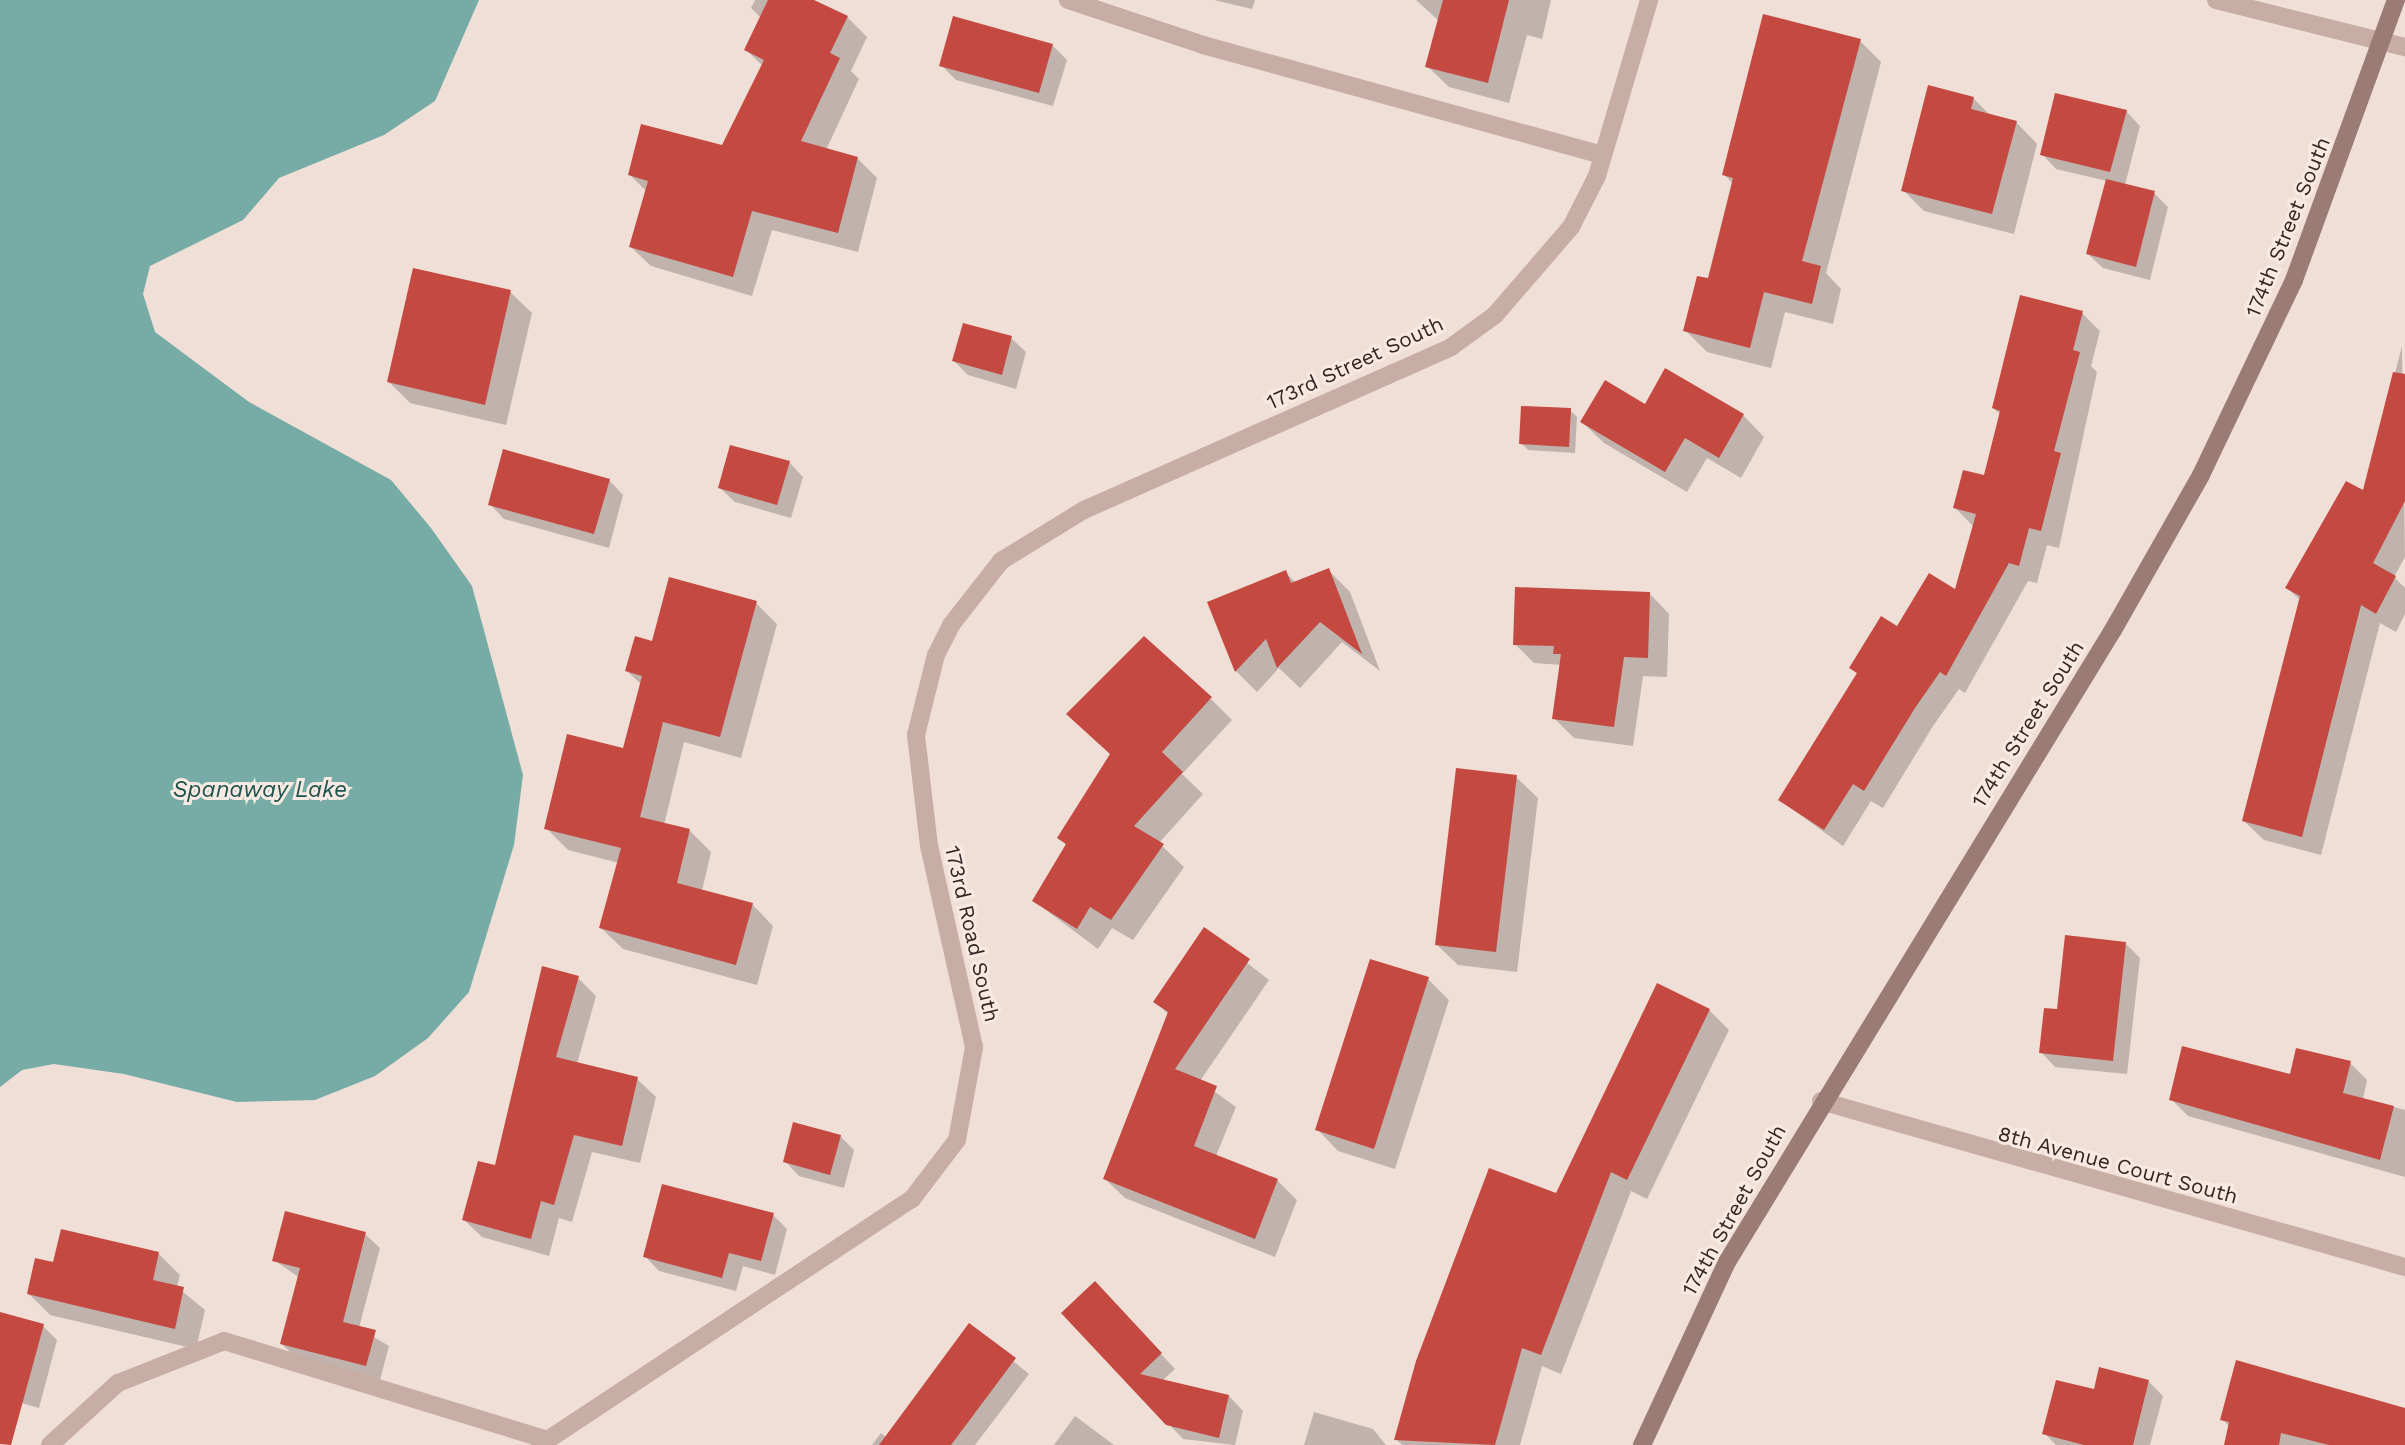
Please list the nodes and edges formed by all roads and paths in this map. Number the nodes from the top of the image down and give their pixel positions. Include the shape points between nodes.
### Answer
1 (1068, 0) edge
2 (1649, 0) edge
3 (2216, 0) edge
4 (2396, 0) edge
5 (2381, 41) junction
6 (2405, 47) edge
7 (1603, 155) junction
8 (1023, 547) joint
9 (1821, 1101) junction
10 (2405, 1267) edge
11 (544, 1443) edge
12 (50, 1445) edge
13 (1642, 1445) edge

1 - 7 street via 1230,52
2 - 7 street, 173rd Street South
3 - 5 street
4 - 5 street, 174th Street South
5 - 6 street
5 - 9 street, 174th Street South via 2294,280 2201,475 2113,630
7 - 8 street, 173rd Street South via 1563,237 1495,315 1451,347 1084,510
8 - 11 street, 173rd Road South via 1002,561 951,625 932,666 916,735 929,846 974,1047 957,1140 912,1199
9 - 10 street, 8th Avenue Court South
9 - 13 street, 174th Street South via 1727,1262
11 - 12 street via 224,1341 118,1383

